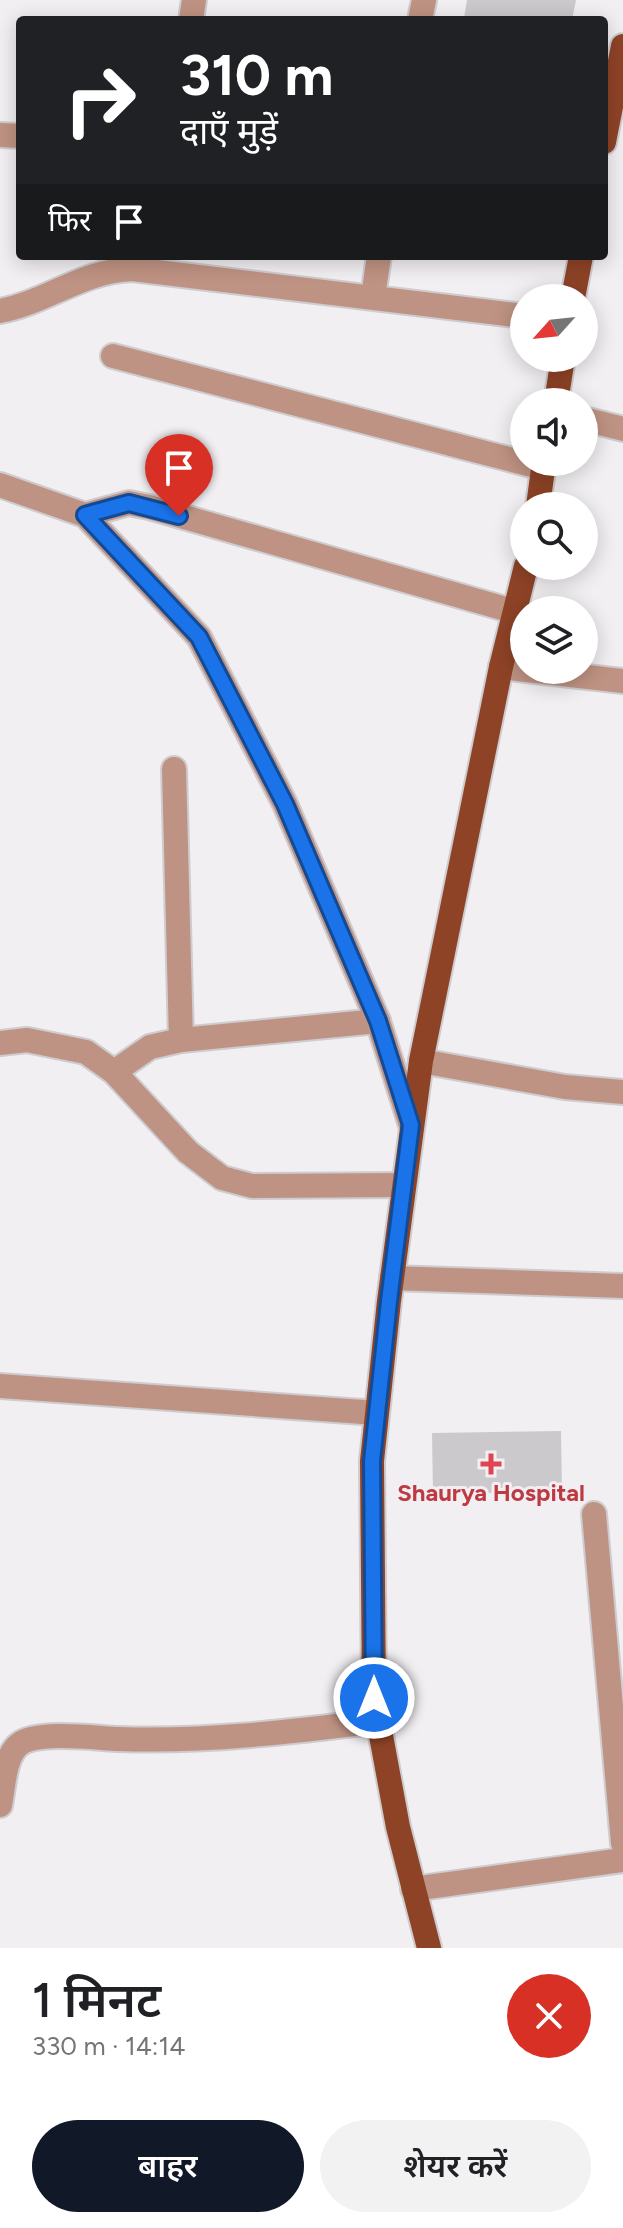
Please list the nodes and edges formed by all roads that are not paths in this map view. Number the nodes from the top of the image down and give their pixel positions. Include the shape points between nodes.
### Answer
1 (623, 46) edge
2 (608, 122) edge
3 (378, 260) edge
4 (580, 260) edge
5 (576, 284) edge
6 (373, 297) junction
7 (0, 311) edge
8 (510, 314) edge
9 (113, 356) dead end
10 (598, 423) edge
11 (623, 429) edge
12 (510, 456) edge
13 (0, 485) edge
14 (85, 515) junction
15 (510, 610) edge
16 (510, 634) edge
17 (501, 667) junction
18 (623, 681) edge
19 (174, 769) dead end
20 (378, 1021) junction
21 (181, 1040) junction
22 (0, 1043) edge
23 (421, 1061) junction
24 (114, 1072) junction
25 (623, 1092) edge
26 (411, 1125) junction
27 (404, 1185) junction
28 (392, 1278) junction
29 (623, 1286) edge
30 (0, 1386) edge
31 (377, 1413) junction
32 (594, 1514) dead end
33 (377, 1721) junction
34 (0, 1805) edge
35 (623, 1843) edge
36 (623, 1860) edge
37 (413, 1889) junction
38 (429, 1948) edge

1 - 2 main road
3 - 6 street
4 - 5 main road
6 - 7 street via 132,269 89,276
6 - 8 street
9 - 12 street
10 - 11 street
13 - 14 street
14 - 15 street via 129,503 149,507
14 - 20 street via 199,637 285,804
16 - 17 main road
17 - 18 street
17 - 23 main road
19 - 21 street
20 - 21 street
20 - 26 street
21 - 24 street via 150,1047
22 - 24 street via 27,1040 86,1052
23 - 25 street
23 - 26 main road
24 - 27 street via 188,1152 222,1178 252,1186
26 - 27 main road
27 - 28 main road
28 - 29 street
28 - 31 main road
30 - 31 street
31 - 33 main road via 372,1461
32 - 35 street
33 - 34 street via 256,1736 24,1741 11,1752
33 - 37 main road
36 - 37 street
37 - 38 main road

